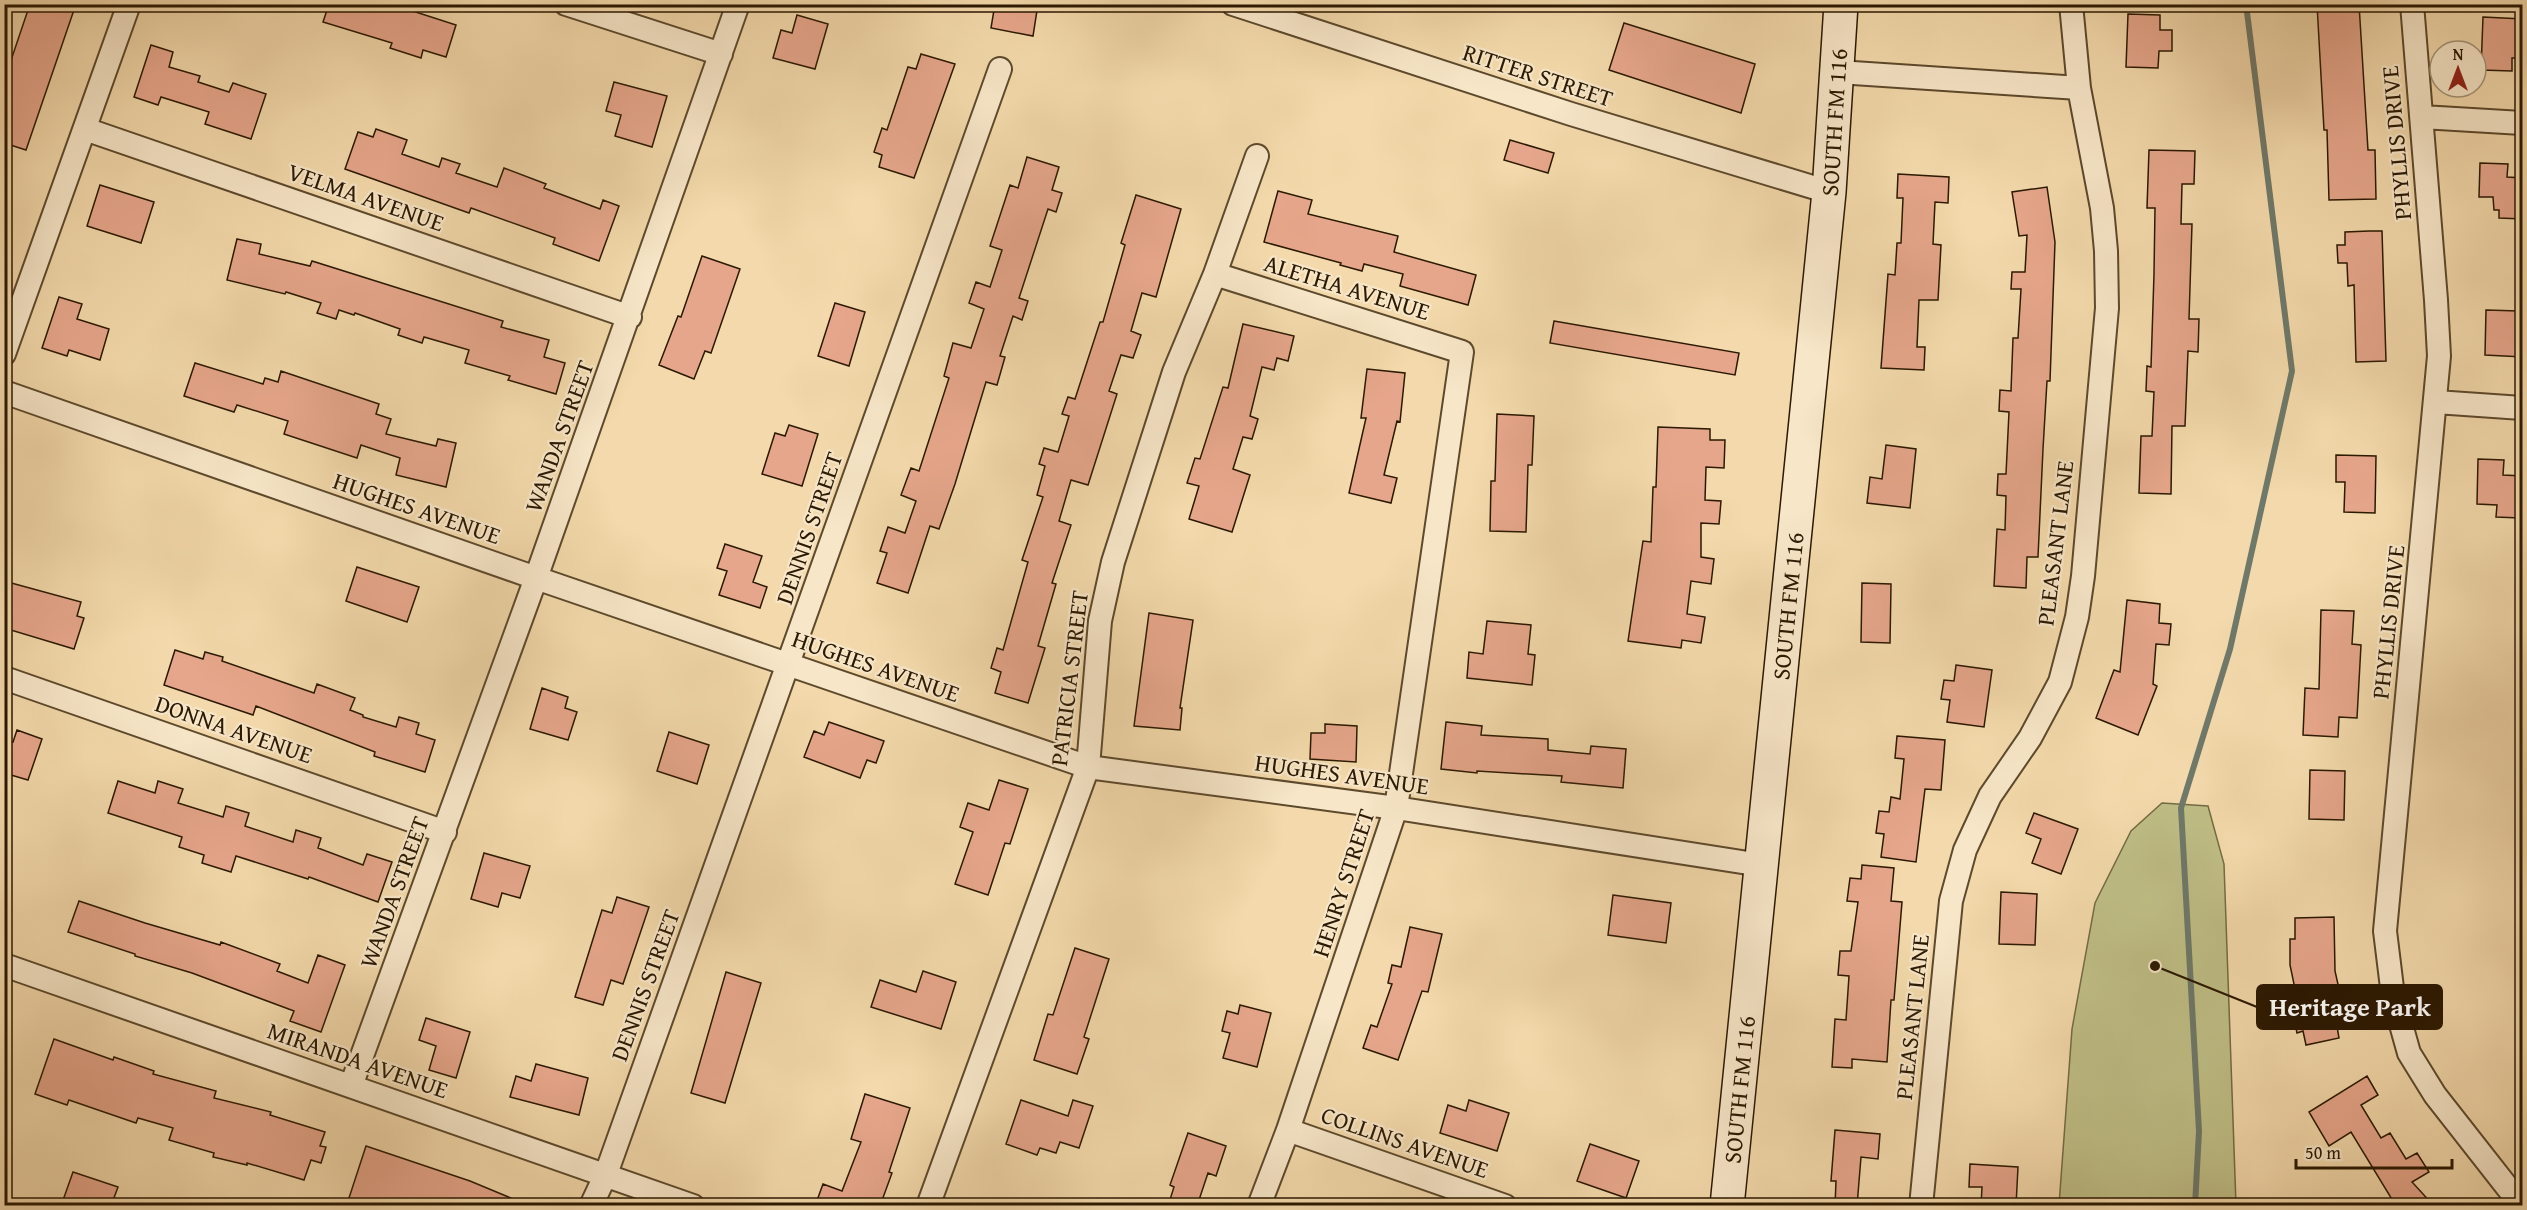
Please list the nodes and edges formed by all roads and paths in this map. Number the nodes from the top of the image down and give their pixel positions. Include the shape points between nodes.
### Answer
1 (129, 4) edge
2 (566, 4) edge
3 (738, 4) edge
4 (1233, 4) edge
5 (1841, 4) edge
6 (2071, 4) edge
7 (2412, 4) edge
8 (721, 54) junction
9 (1000, 69) dead end
10 (1838, 72) junction
11 (2079, 88) junction
12 (2422, 117) junction
13 (2523, 123) edge
14 (85, 129) junction
15 (1257, 156) dead end
16 (1828, 192) junction
17 (1215, 274) junction
18 (630, 317) junction
19 (1462, 352) joint
20 (4, 354) edge
21 (4, 392) edge
22 (2436, 402) junction
23 (2523, 408) edge
24 (536, 579) junction
25 (789, 665) junction
26 (4, 678) edge
27 (1088, 767) junction
28 (1396, 808) junction
29 (445, 832) junction
30 (1761, 865) junction
31 (4, 965) edge
32 (351, 1086) junction
33 (1288, 1130) junction
34 (606, 1174) junction
35 (591, 1206) edge
36 (693, 1206) edge
37 (928, 1206) edge
38 (1259, 1206) edge
39 (1505, 1206) edge
40 (1726, 1206) edge
41 (1921, 1206) edge
42 (2522, 1206) edge

1 - 14 street
2 - 8 street
3 - 8 street, WANDA STREET
4 - 16 street, RITTER STREET via 1571,114
5 - 10 main road, SOUTH FM 116
6 - 11 street, PLEASANT LANE
7 - 12 street, PHYLLIS DRIVE
8 - 18 street, WANDA STREET
9 - 25 street, DENNIS STREET
10 - 11 street
10 - 16 main road, SOUTH FM 116
11 - 41 street, PLEASANT LANE via 2102,208 2107,297 2083,576 2060,682 2030,738 1990,796 1965,850 1951,901
12 - 13 street
12 - 22 street, PHYLLIS DRIVE via 2437,311
14 - 18 street, VELMA AVENUE
14 - 20 street
15 - 17 street, PATRICIA STREET
16 - 30 main road, SOUTH FM 116
17 - 19 street, ALETHA AVENUE
17 - 27 street, PATRICIA STREET via 1174,372 1113,562 1100,621
18 - 24 street, WANDA STREET
19 - 28 street, HENRY STREET
21 - 24 street, HUGHES AVENUE
22 - 23 street
22 - 42 street, PHYLLIS DRIVE via 2385,931 2392,996 2409,1053 2435,1095
24 - 25 street, HUGHES AVENUE
24 - 29 street, WANDA STREET
25 - 27 street, HUGHES AVENUE
25 - 34 street, DENNIS STREET
26 - 29 street, DONNA AVENUE
27 - 28 street, HUGHES AVENUE
27 - 37 street, PATRICIA STREET
28 - 30 street, HUGHES AVENUE
28 - 33 street, HENRY STREET
29 - 32 street, WANDA STREET
30 - 40 main road, SOUTH FM 116
31 - 32 street, MIRANDA AVENUE
32 - 34 street, MIRANDA AVENUE
33 - 38 street, HENRY STREET
33 - 39 street, COLLINS AVENUE
34 - 35 street, DENNIS STREET
34 - 36 street, MIRANDA AVENUE

